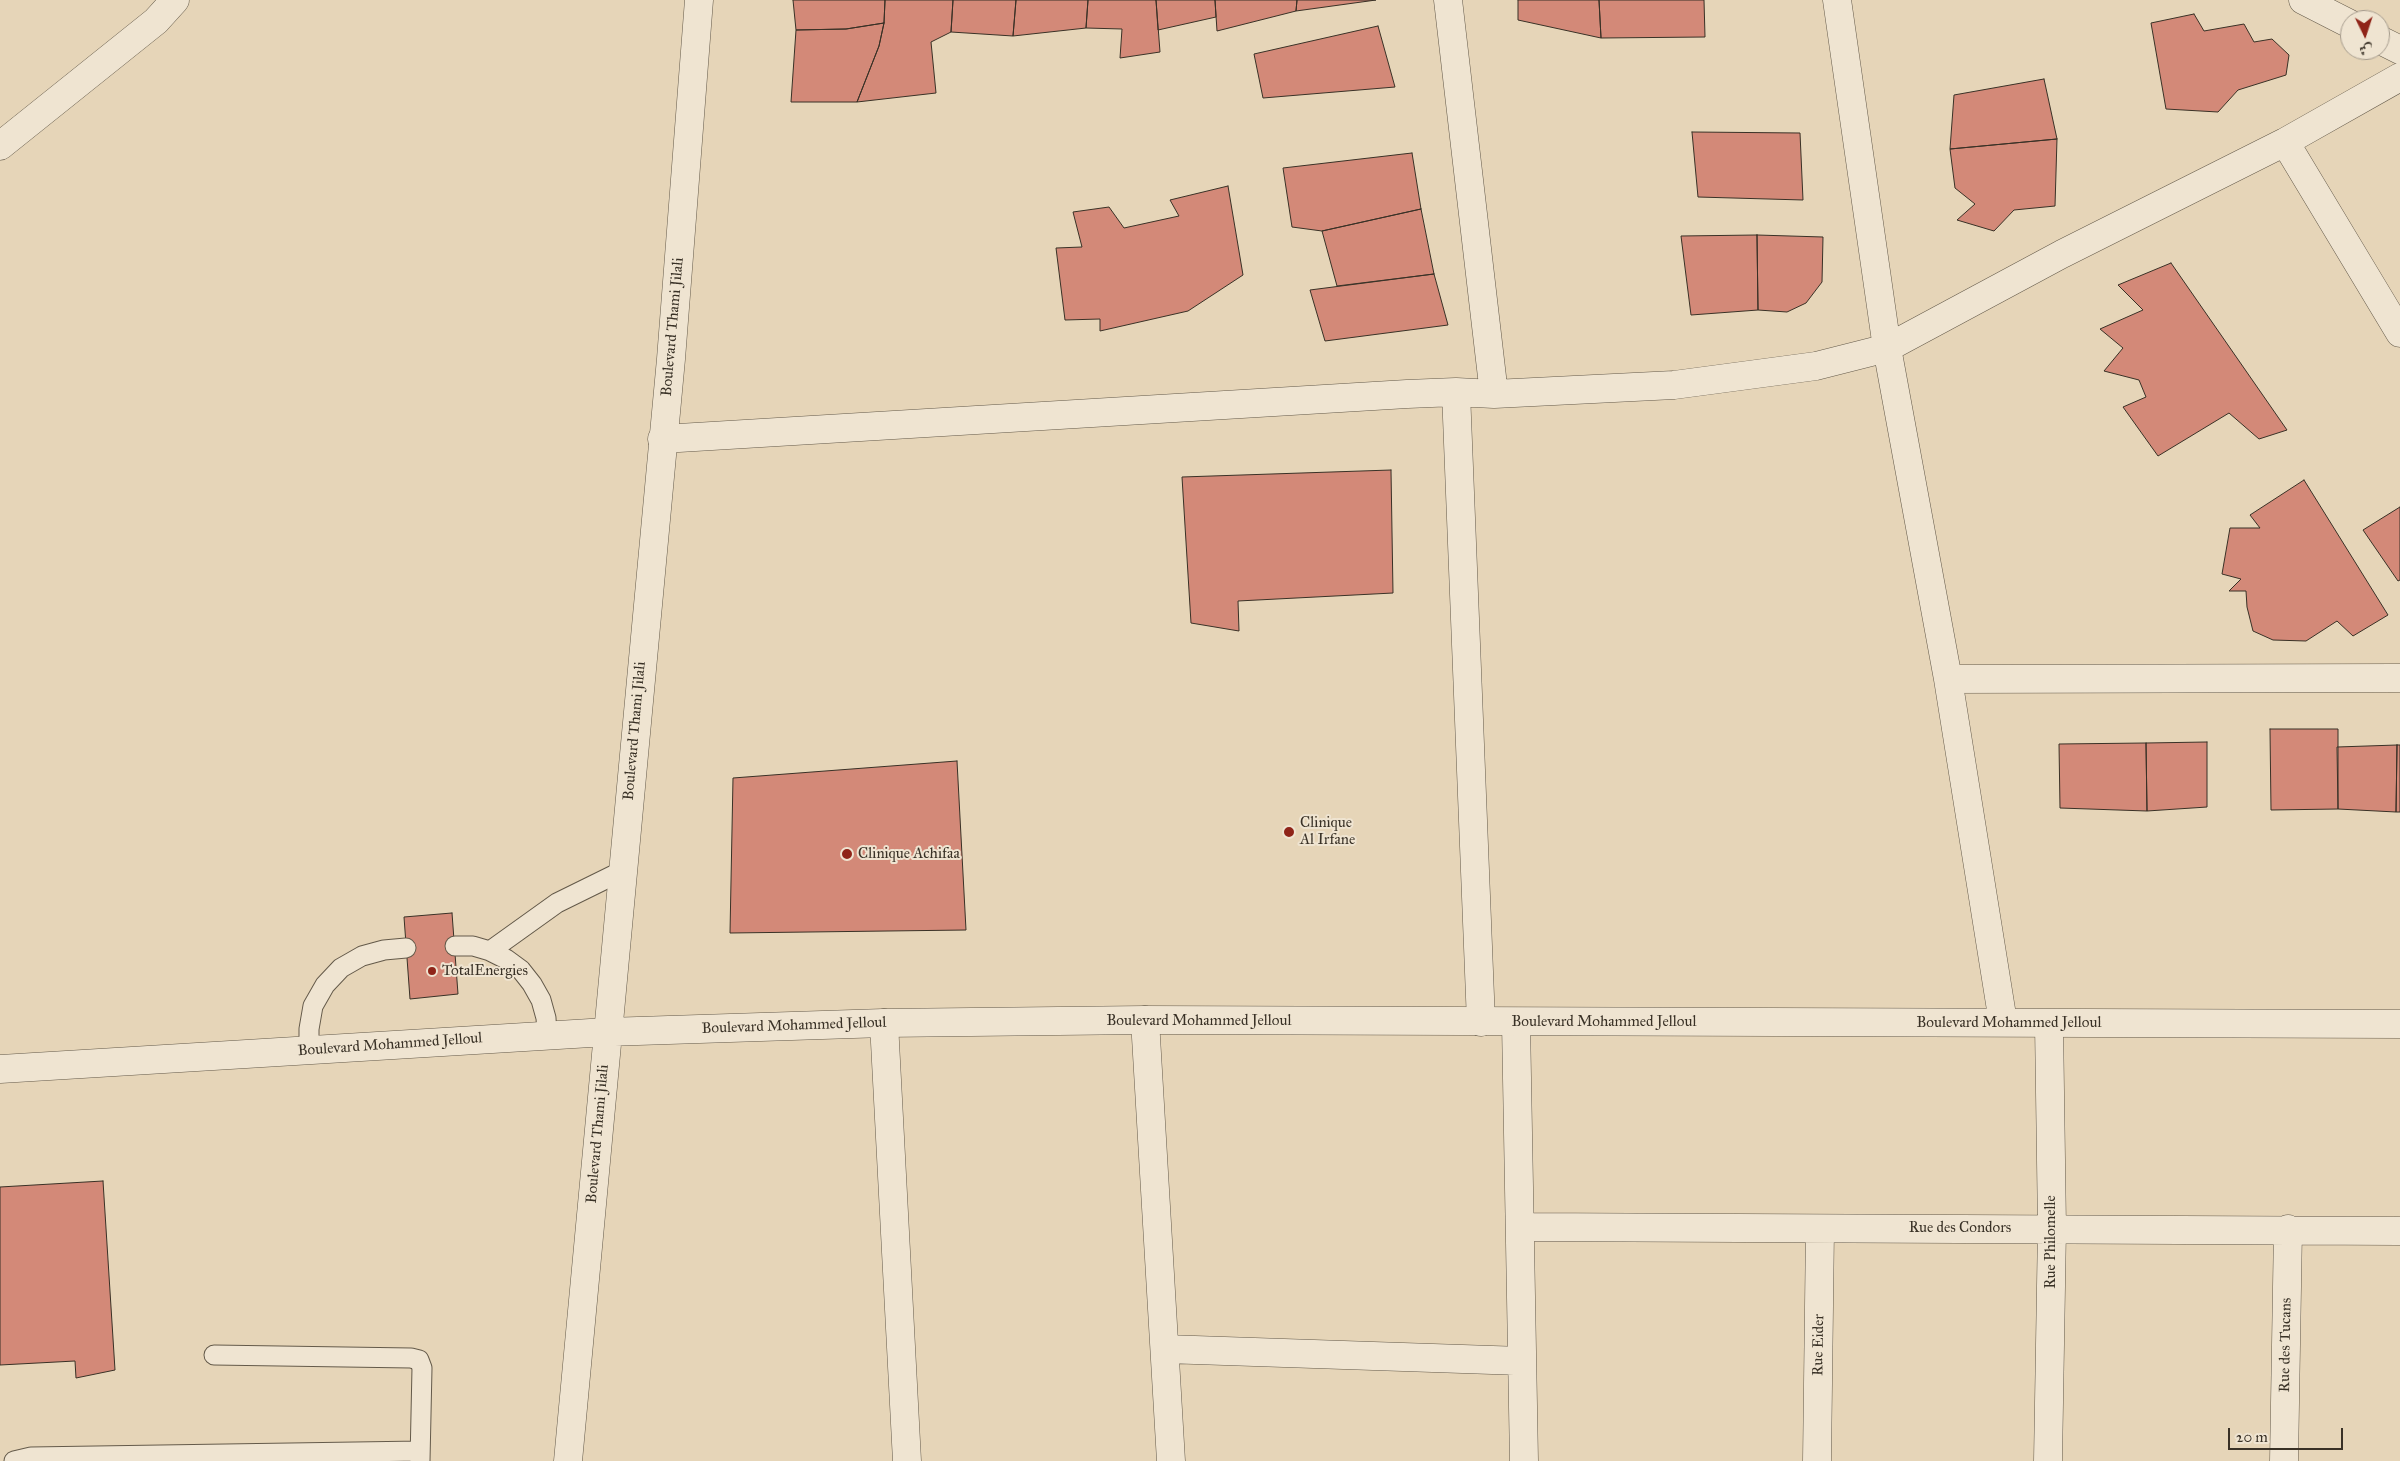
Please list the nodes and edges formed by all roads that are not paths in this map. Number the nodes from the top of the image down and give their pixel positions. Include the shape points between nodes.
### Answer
1 (175, 0) edge
2 (699, 0) edge
3 (1448, 0) edge
4 (1837, 0) edge
5 (2303, 0) edge
6 (2340, 19) edge
7 (2400, 77) edge
8 (2285, 142) junction
9 (0, 146) edge
10 (2400, 333) edge
11 (1887, 348) junction
12 (1456, 392) junction
13 (1494, 394) junction
14 (662, 440) junction
15 (2400, 678) edge
16 (1948, 679) junction
17 (622, 871) junction
18 (455, 946) dead end
19 (406, 948) dead end
20 (490, 951) junction
21 (1145, 1020) junction
22 (1481, 1022) junction
23 (1516, 1022) junction
24 (2004, 1022) junction
25 (884, 1023) junction
26 (2049, 1024) junction
27 (2400, 1024) edge
28 (607, 1032) junction
29 (547, 1036) junction
30 (309, 1050) junction
31 (0, 1069) edge
32 (1520, 1227) junction
33 (2052, 1228) junction
34 (1820, 1229) junction
35 (2288, 1229) junction
36 (2400, 1231) edge
37 (1165, 1349) junction
38 (214, 1355) dead end
39 (1522, 1361) junction
40 (420, 1456) edge
41 (14, 1461) edge
42 (568, 1461) edge
43 (907, 1461) edge
44 (1171, 1461) edge
45 (1524, 1461) edge
46 (1817, 1461) edge
47 (2048, 1461) edge
48 (2284, 1461) edge

1 - 9 street via 156,21
2 - 14 street, Boulevard Thami Jilali
3 - 13 street
4 - 11 street
5 - 6 street
7 - 8 street
8 - 10 street
8 - 11 street via 2062,254
11 - 13 street via 1816,366 1674,385
11 - 16 street
12 - 13 street
12 - 14 street
12 - 22 street
14 - 17 street, Boulevard Thami Jilali
15 - 16 street
16 - 24 street
17 - 20 lane via 557,903
17 - 28 street, Boulevard Thami Jilali
18 - 20 lane via 473,946
19 - 30 lane via 362,956 341,968 325,985 314,1006
20 - 29 lane via 521,970 532,984 541,1000
21 - 22 street, Boulevard Mohammed Jelloul
21 - 25 street, Boulevard Mohammed Jelloul
21 - 37 street
22 - 23 street, Boulevard Mohammed Jelloul
23 - 24 street, Boulevard Mohammed Jelloul
23 - 32 street
24 - 26 street, Boulevard Mohammed Jelloul
25 - 28 street, Boulevard Mohammed Jelloul
25 - 43 street
26 - 27 street, Boulevard Mohammed Jelloul
26 - 33 street, Rue Philomelle
28 - 29 street, Boulevard Mohammed Jelloul
28 - 42 street, Boulevard Thami Jilali
29 - 30 street, Boulevard Mohammed Jelloul
30 - 31 street, Boulevard Mohammed Jelloul
32 - 34 street, Rue des Condors
32 - 39 street
33 - 34 street, Rue des Condors
33 - 35 street, Rue des Condors
33 - 47 street, Rue Philomelle
34 - 46 street, Rue Eider
35 - 36 street, Rue des Condors
35 - 48 street, Rue des Tucans
37 - 39 street
37 - 44 street
38 - 40 lane via 419,1360 422,1368
39 - 45 street
40 - 41 lane via 31,1457

